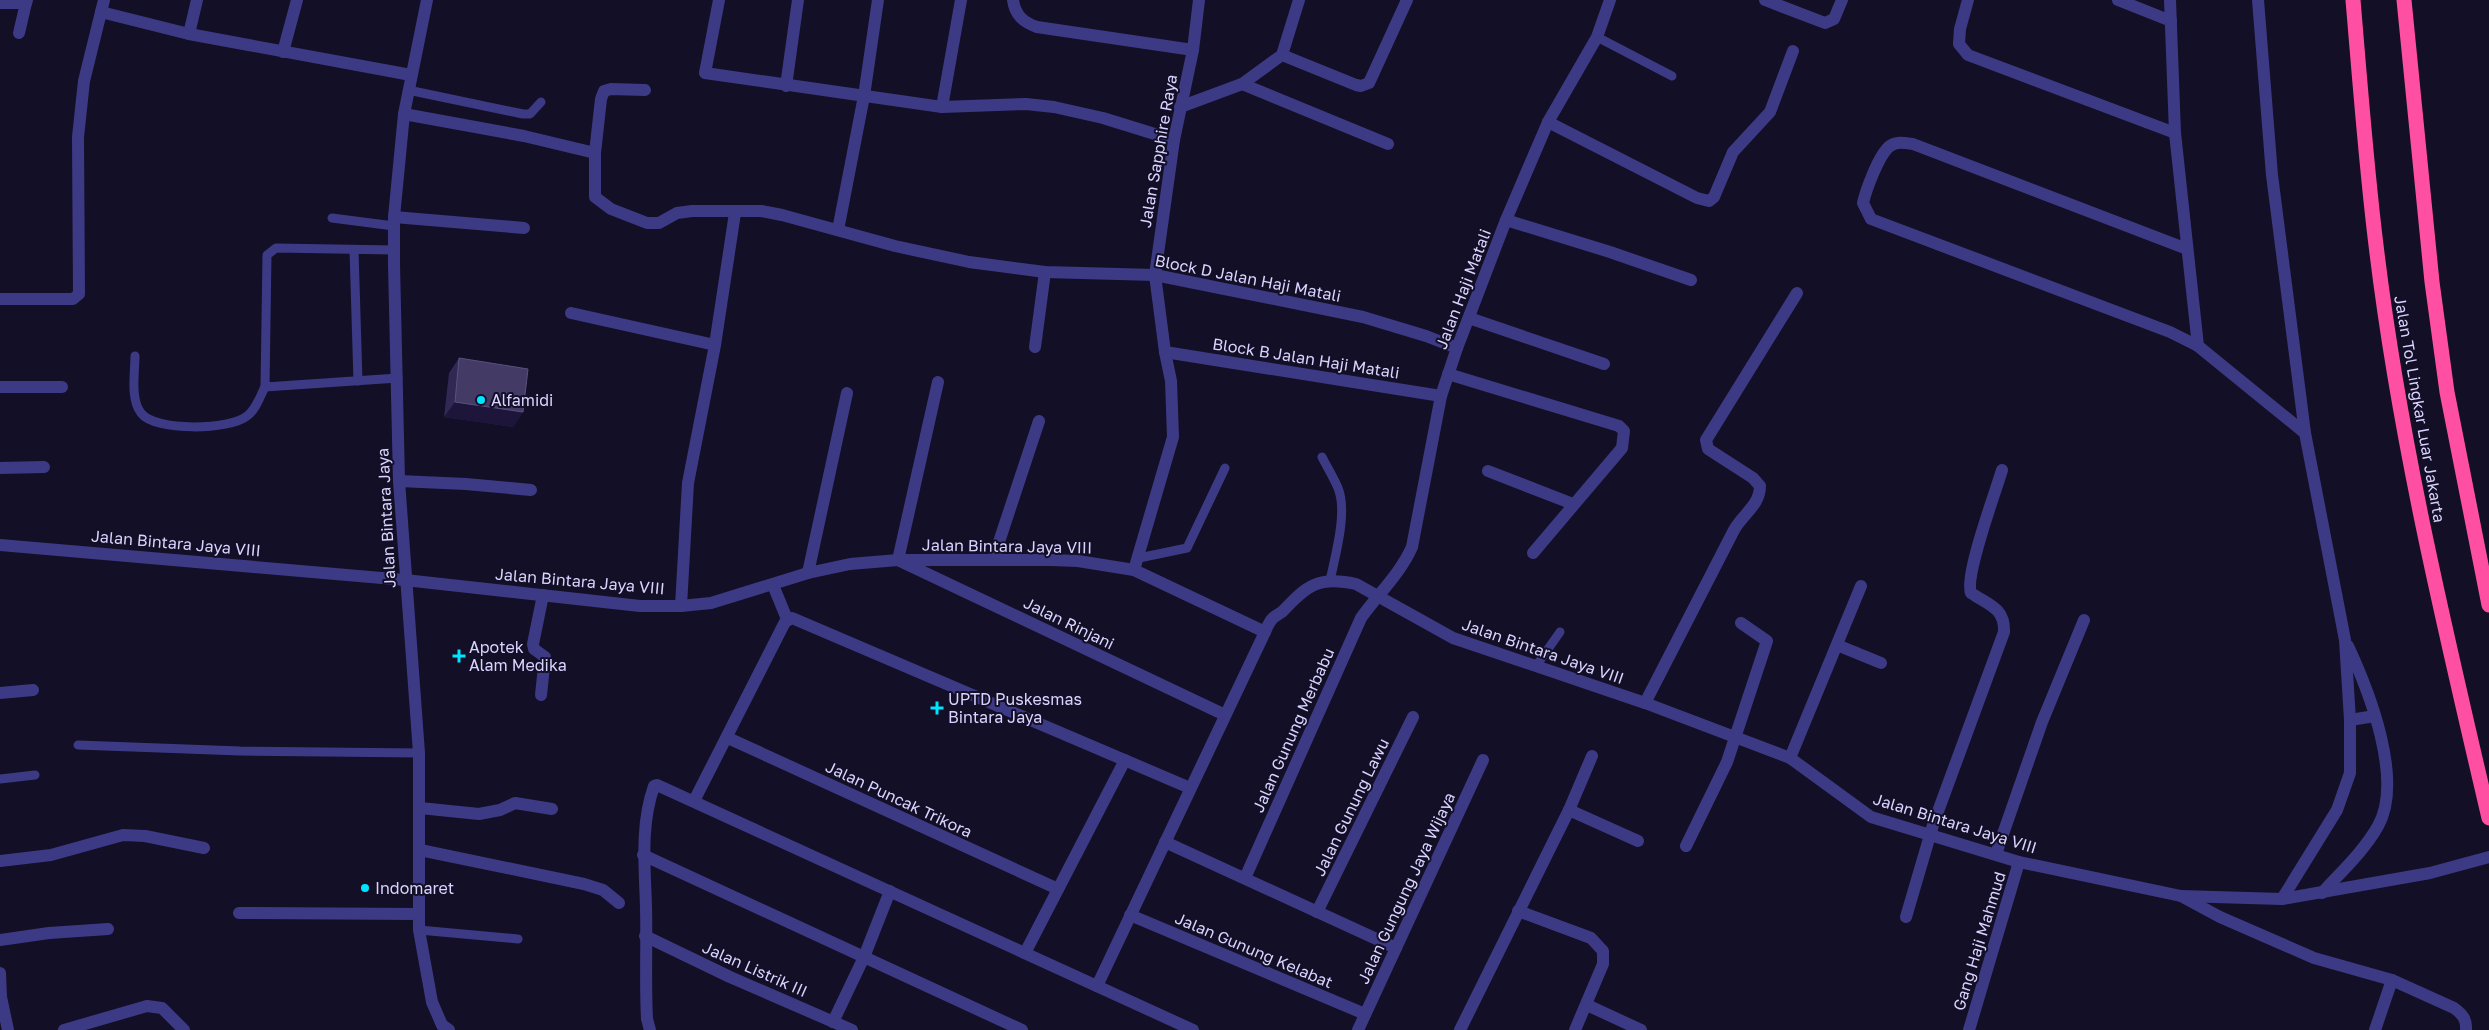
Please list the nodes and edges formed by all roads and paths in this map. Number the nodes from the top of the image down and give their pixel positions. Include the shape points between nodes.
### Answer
1 (197, 0) edge
2 (297, 0) edge
3 (427, 0) edge
4 (719, 0) edge
5 (798, 0) edge
6 (878, 0) edge
7 (961, 0) edge
8 (1013, 0) edge
9 (1199, 0) edge
10 (1299, 0) edge
11 (1407, 0) edge
12 (1610, 0) edge
13 (1765, 0) edge
14 (1842, 0) edge
15 (1968, 0) edge
16 (2118, 0) edge
17 (2170, 0) edge
18 (2258, 0) edge
19 (2353, 0) edge
20 (2404, 0) edge
21 (26, 2) edge
22 (0, 3) edge
23 (103, 6) edge
24 (2171, 21) junction
25 (18, 33) dead end
26 (189, 34) junction
27 (1597, 37) junction
28 (1193, 50) junction
29 (1793, 51) dead end
30 (283, 52) junction
31 (1282, 56) junction
32 (410, 75) junction
33 (1672, 76) dead end
34 (1242, 84) junction
35 (786, 86) junction
36 (408, 90) junction
37 (645, 90) dead end
38 (864, 96) junction
39 (541, 102) dead end
40 (942, 107) junction
41 (1180, 107) junction
42 (404, 114) junction
43 (1548, 122) junction
44 (2175, 133) junction
45 (1174, 140) junction
46 (1388, 144) dead end
47 (595, 153) junction
48 (735, 213) junction
49 (332, 218) dead end
50 (1506, 220) junction
51 (394, 222) junction
52 (524, 228) dead end
53 (838, 230) junction
54 (2187, 249) junction
55 (354, 250) junction
56 (394, 250) junction
57 (1045, 272) junction
58 (1155, 274) junction
59 (1691, 280) dead end
60 (1797, 293) dead end
61 (0, 299) edge
62 (571, 313) dead end
63 (1470, 318) junction
64 (715, 344) junction
65 (2198, 346) junction
66 (1035, 347) dead end
67 (1457, 348) junction
68 (1165, 352) junction
69 (135, 356) dead end
70 (1604, 364) dead end
71 (1448, 374) junction
72 (398, 378) junction
73 (358, 381) junction
74 (938, 382) dead end
75 (0, 387) edge
76 (62, 387) dead end
77 (265, 387) junction
78 (847, 392) dead end
79 (1441, 396) junction
80 (1039, 421) dead end
81 (2305, 433) junction
82 (1322, 457) dead end
83 (44, 467) dead end
84 (0, 468) edge
85 (1225, 468) dead end
86 (2002, 470) dead end
87 (1488, 471) dead end
88 (399, 481) junction
89 (531, 490) dead end
90 (1573, 504) junction
91 (0, 545) edge
92 (1533, 552) dead end
93 (1139, 558) junction
94 (898, 560) junction
95 (993, 560) junction
96 (1134, 570) junction
97 (808, 572) junction
98 (405, 580) junction
99 (1330, 581) junction
100 (773, 585) junction
101 (1861, 586) dead end
102 (542, 595) junction
103 (1376, 596) junction
104 (2489, 605) edge
105 (681, 606) junction
106 (787, 619) junction
107 (2084, 620) dead end
108 (1741, 623) dead end
109 (1265, 632) junction
110 (1560, 632) dead end
111 (2345, 640) junction
112 (1838, 645) junction
113 (1881, 663) dead end
114 (1536, 666) junction
115 (33, 690) dead end
116 (0, 693) edge
117 (541, 695) dead end
118 (1645, 703) junction
119 (1225, 715) junction
120 (2375, 716) junction
121 (1413, 717) dead end
122 (2350, 720) junction
123 (728, 738) junction
124 (1735, 738) junction
125 (78, 745) dead end
126 (419, 752) junction
127 (1592, 756) dead end
128 (1790, 758) junction
129 (1125, 760) junction
130 (1483, 760) dead end
131 (35, 775) dead end
132 (0, 779) edge
133 (1190, 788) junction
134 (694, 801) junction
135 (420, 808) junction
136 (552, 809) dead end
137 (1569, 810) junction
138 (2489, 818) edge
139 (1931, 834) junction
140 (1638, 841) dead end
141 (1165, 842) junction
142 (1686, 846) dead end
143 (204, 848) dead end
144 (420, 850) junction
145 (1996, 854) junction
146 (642, 855) junction
147 (2489, 857) edge
148 (0, 861) edge
149 (2019, 862) junction
150 (1245, 878) junction
151 (1058, 889) junction
152 (890, 891) junction
153 (2322, 893) junction
154 (2181, 896) junction
155 (2282, 899) junction
156 (619, 903) dead end
157 (1518, 911) junction
158 (1317, 912) junction
159 (240, 913) dead end
160 (418, 914) junction
161 (1130, 915) junction
162 (1906, 917) dead end
163 (108, 929) dead end
164 (419, 930) junction
165 (645, 936) junction
166 (518, 939) dead end
167 (0, 940) edge
168 (1396, 948) junction
169 (1025, 953) junction
170 (864, 957) junction
171 (0, 972) edge
172 (2392, 980) junction
173 (1097, 986) junction
174 (1587, 1004) junction
175 (1365, 1014) junction
176 (833, 1022) junction
177 (444, 1028) edge
178 (8, 1030) edge
179 (64, 1030) edge
180 (184, 1030) edge
181 (650, 1030) edge
182 (852, 1030) edge
183 (1022, 1030) edge
184 (1193, 1030) edge
185 (1358, 1030) edge
186 (1460, 1030) edge
187 (1575, 1030) edge
188 (1641, 1030) edge
189 (1969, 1030) edge
190 (2375, 1030) edge
191 (2466, 1030) edge

1 - 26 street
2 - 30 street
3 - 32 street, Jalan Bintara Jaya
4 - 35 street via 705,73
5 - 35 street
6 - 38 street
7 - 40 street
8 - 28 street via 1016,13 1022,20 1037,27
9 - 28 street, Jalan Sapphire Raya
10 - 31 street
11 - 31 street via 1369,83 1356,85
12 - 27 street, Jalan Haji Matali
13 - 14 street via 1825,23 1834,19
15 - 44 street via 1959,44 1968,55
16 - 24 street
17 - 24 street
18 - 81 street via 2272,175
19 - 138 highway, Jalan Tol Lingkar Luar Jakarta via 2376,245 2389,336 2425,542
20 - 104 highway, Jalan Tol Lingkar Luar Jakarta via 2432,282 2447,392
21 - 22 street
21 - 25 street
23 - 26 street
23 - 61 street via 84,81 78,137 79,294 73,299
24 - 44 street
26 - 30 street
27 - 33 lane
27 - 43 street, Jalan Haji Matali
28 - 41 street, Jalan Sapphire Raya
29 - 43 street via 1770,112 1733,152 1714,197 1709,201 1697,198
30 - 32 street
31 - 34 street
32 - 36 street, Jalan Bintara Jaya
34 - 41 street
34 - 46 street
35 - 38 street
36 - 39 lane via 523,114 530,114
36 - 42 street, Jalan Bintara Jaya
37 - 47 street via 611,88 604,91
38 - 40 street
38 - 53 street
40 - 45 street via 1026,104 1103,118
41 - 45 street, Jalan Sapphire Raya
42 - 47 street
42 - 51 street, Jalan Bintara Jaya
43 - 50 street, Jalan Haji Matali
44 - 54 street
45 - 58 street, Jalan Sapphire Raya
47 - 48 street, Block D Jalan Haji Matali via 595,197 611,209 636,220 660,224 677,213
48 - 53 street, Block D Jalan Haji Matali via 761,211
48 - 64 street
49 - 51 lane
50 - 59 street
50 - 63 street, Jalan Haji Matali
51 - 52 street
51 - 56 street, Jalan Bintara Jaya
53 - 57 street, Block D Jalan Haji Matali via 935,255
54 - 65 street
54 - 65 street via 1913,144 1900,142 1883,154 1863,203 1871,219 2170,332
55 - 56 lane
55 - 73 lane
55 - 77 lane via 276,248 267,255
56 - 72 street, Jalan Bintara Jaya
57 - 58 street, Block D Jalan Haji Matali
57 - 66 street
58 - 67 street, Block D Jalan Haji Matali via 1363,317
58 - 68 street, Jalan Sapphire Raya
60 - 118 street via 1706,440 1708,449 1760,486 1756,505 1734,530
62 - 64 street
63 - 67 street, Jalan Haji Matali
63 - 70 street
64 - 105 street via 688,483
65 - 81 street
67 - 71 street, Jalan Haji Matali
68 - 79 street, Block B Jalan Haji Matali
68 - 93 street, Jalan Sapphire Raya via 1171,381 1173,437
69 - 77 lane via 136,399 141,414 158,424 218,426 238,422 249,415
71 - 79 street, Jalan Haji Matali
71 - 90 street via 1619,426 1625,436 1622,448
72 - 73 lane
72 - 88 street, Jalan Bintara Jaya
73 - 77 lane
74 - 94 street
75 - 76 street
78 - 97 street
79 - 103 street, Jalan Haji Matali via 1412,547 1404,564
80 - 95 street
81 - 111 street
82 - 99 lane via 1339,490 1341,502
83 - 84 street
85 - 93 lane via 1187,548
86 - 139 street via 1969,588 1971,593 2001,613 2004,632
87 - 90 street
88 - 89 street
88 - 98 street, Jalan Bintara Jaya
90 - 92 street
91 - 98 street, Jalan Bintara Jaya VIII
93 - 96 street, Jalan Sapphire Raya
94 - 95 street, Jalan Bintara Jaya VIII
94 - 97 street, Jalan Bintara Jaya VIII
94 - 119 street, Jalan Rinjani
95 - 96 street, Jalan Bintara Jaya VIII via 1078,561
96 - 109 street, Jalan Bintara Jaya VIII
97 - 100 street, Jalan Bintara Jaya VIII
98 - 102 street, Jalan Bintara Jaya VIII
98 - 126 street, Jalan Bintara Jaya
99 - 103 street, Jalan Bintara Jaya VIII via 1356,584
99 - 109 street, Jalan Bintara Jaya VIII via 1301,591 1281,614 1273,618
100 - 105 street, Jalan Bintara Jaya VIII via 711,603
100 - 106 street
101 - 112 street
102 - 105 street, Jalan Bintara Jaya VIII via 640,606
102 - 117 street via 533,644 534,649 546,657
103 - 114 street, Jalan Bintara Jaya VIII via 1452,638
103 - 150 street, Jalan Gunung Merbabu via 1361,618
106 - 123 street
106 - 129 street via 796,618
107 - 145 street via 2042,722
108 - 124 street via 1767,641
109 - 119 street
110 - 114 lane
111 - 120 street via 2361,673
111 - 122 street
112 - 113 street
112 - 128 street
114 - 118 street, Jalan Bintara Jaya VIII
115 - 116 street
118 - 124 street, Jalan Bintara Jaya VIII
119 - 133 street
120 - 122 street
120 - 153 street via 2388,773 2385,811 2368,841
121 - 158 street, Jalan Gunung Lawu
122 - 155 street via 2350,773 2346,790
123 - 134 street
123 - 151 street, Jalan Puncak Trikora
124 - 128 street, Jalan Bintara Jaya VIII
124 - 142 street via 1727,762
125 - 126 lane via 240,751
126 - 135 street, Jalan Bintara Jaya
127 - 137 street
128 - 139 street, Jalan Bintara Jaya VIII via 1871,817
129 - 133 street
129 - 151 street
130 - 168 street, Jalan Gungung Jaya Wijaya
131 - 132 lane
133 - 141 street
134 - 146 street via 654,786 648,801
134 - 152 street
135 - 136 street via 479,814 514,803
135 - 144 street, Jalan Bintara Jaya
137 - 140 street
137 - 157 street
139 - 145 street, Jalan Bintara Jaya VIII
139 - 162 street
141 - 150 street
141 - 161 street
143 - 148 street via 123,835 51,855
144 - 156 street via 584,884 603,890
144 - 160 street, Jalan Bintara Jaya
145 - 149 street, Jalan Bintara Jaya VIII
146 - 165 street
146 - 170 street
147 - 153 street, Jalan Bintara Jaya VIII via 2430,873
149 - 154 street, Jalan Bintara Jaya VIII
149 - 189 street, Gang Haji Mahmud
150 - 158 street
151 - 169 street
152 - 169 street
152 - 170 street
153 - 155 street, Jalan Bintara Jaya VIII
154 - 155 street, Jalan Bintara Jaya VIII
154 - 172 street via 2220,917 2314,958
157 - 174 street via 1591,938 1603,951 1603,964
157 - 186 street
158 - 168 street
159 - 160 street
160 - 164 street, Jalan Bintara Jaya
161 - 173 street
161 - 175 street, Jalan Gunung Kelabat
163 - 167 street
164 - 166 lane
164 - 177 street, Jalan Bintara Jaya via 432,1002
165 - 176 street, Jalan Listrik III
165 - 181 street
168 - 175 street, Jalan Gungung Jaya Wijaya
169 - 173 street
170 - 176 street
170 - 183 street
171 - 178 street
172 - 190 street
172 - 191 street via 2454,1008 2462,1014
173 - 184 street
174 - 187 street
174 - 188 street
175 - 185 street, Jalan Gungung Jaya Wijaya
176 - 182 street, Jalan Listrik III
179 - 180 street via 147,1006 162,1008

